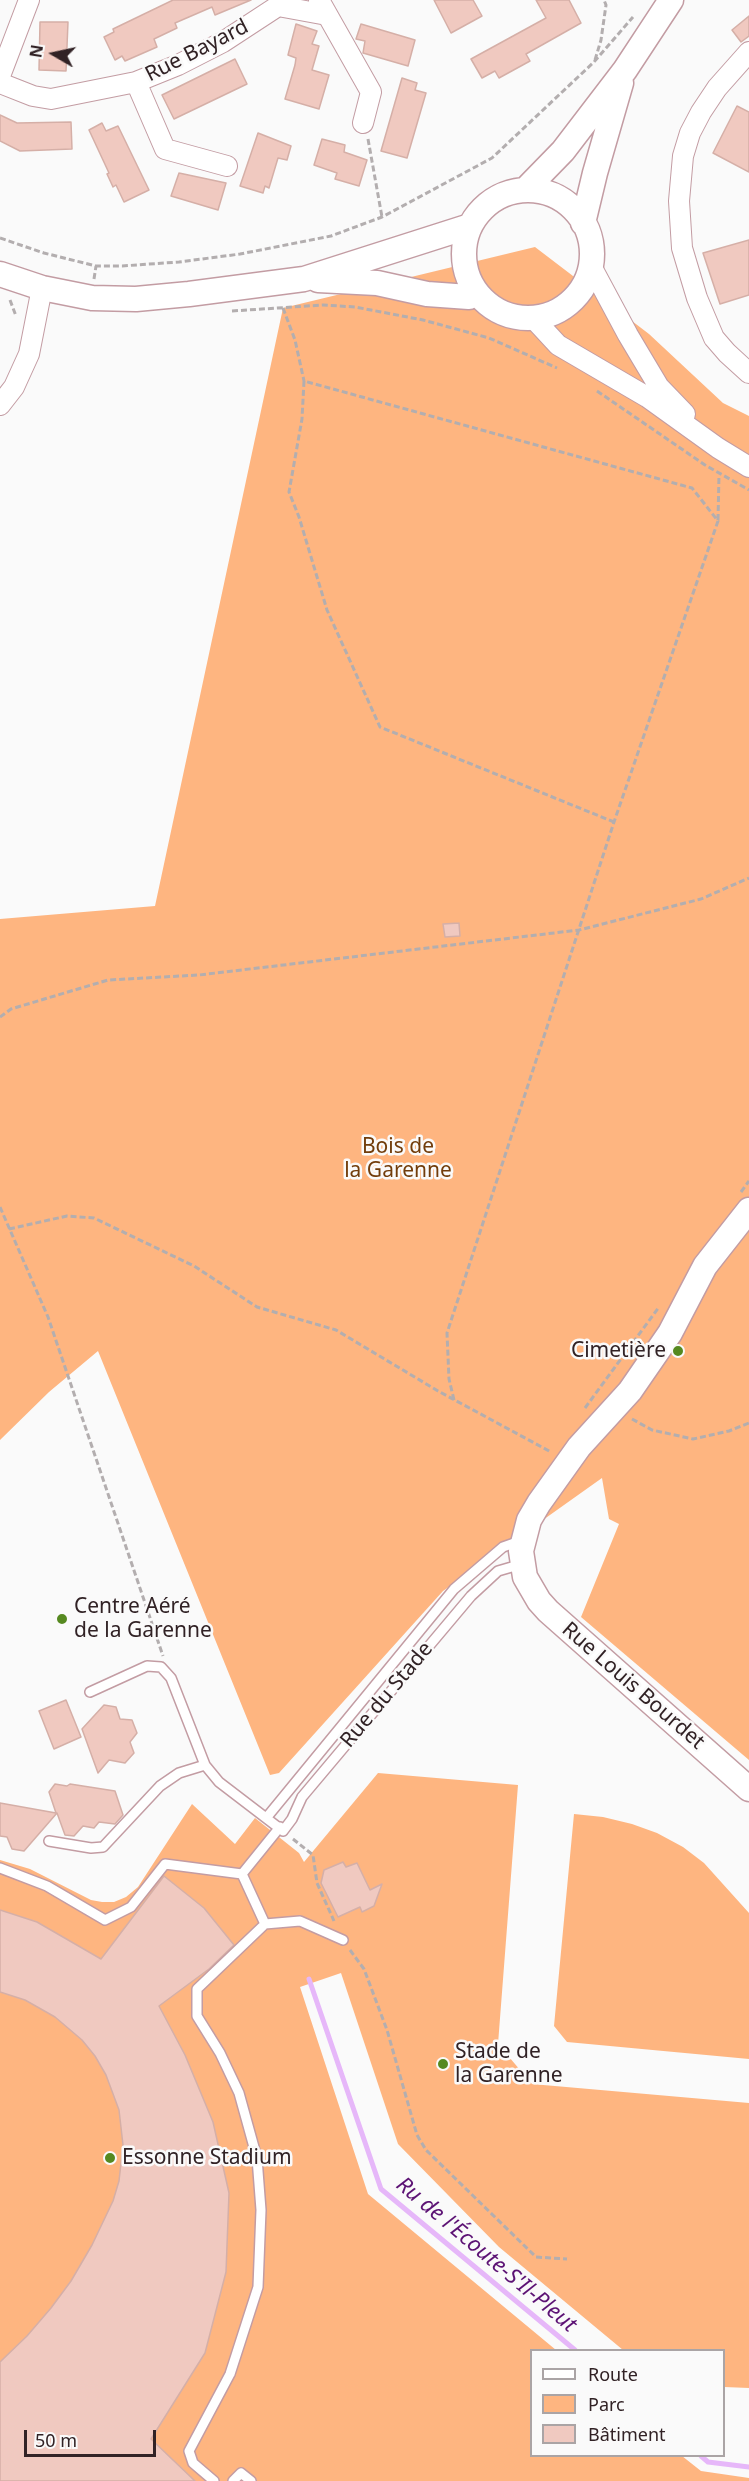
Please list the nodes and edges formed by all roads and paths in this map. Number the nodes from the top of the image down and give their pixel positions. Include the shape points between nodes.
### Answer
1 (29, 0) edge
2 (604, 0) edge
3 (671, 0) edge
4 (280, 3) edge
5 (323, 8) edge
6 (640, 9) dead end
7 (749, 52) edge
8 (594, 62) junction
9 (625, 70) junction
10 (0, 76) edge
11 (136, 82) junction
12 (0, 83) edge
13 (363, 123) joint
14 (227, 166) dead end
15 (525, 190) junction
16 (382, 217) junction
17 (583, 223) junction
18 (470, 226) junction
19 (0, 238) edge
20 (591, 266) junction
21 (1, 274) edge
22 (304, 279) junction
23 (42, 288) junction
24 (476, 292) junction
25 (283, 308) junction
26 (226, 311) dead end
27 (533, 318) junction
28 (16, 321) dead end
29 (564, 371) dead end
30 (749, 373) edge
31 (304, 381) junction
32 (593, 389) dead end
33 (0, 405) edge
34 (718, 448) junction
35 (749, 467) edge
36 (719, 475) junction
37 (749, 490) edge
38 (718, 521) junction
39 (614, 822) junction
40 (749, 878) edge
41 (579, 930) junction
42 (0, 1017) edge
43 (0, 1207) edge
44 (749, 1210) edge
45 (9, 1228) junction
46 (454, 1400) junction
47 (615, 1409) junction
48 (749, 1423) edge
49 (567, 1463) junction
50 (523, 1540) junction
51 (524, 1570) junction
52 (171, 1678) junction
53 (90, 1692) dead end
54 (205, 1765) junction
55 (749, 1788) edge
56 (267, 1817) junction
57 (281, 1829) junction
58 (49, 1841) dead end
59 (0, 1868) edge
60 (242, 1874) junction
61 (265, 1924) junction
62 (343, 1940) junction
63 (567, 2259) dead end
64 (214, 2481) edge
65 (233, 2481) edge
66 (251, 2481) edge

1 - 10 street
2 - 8 path via 601,40
3 - 9 street
4 - 5 street
4 - 11 street, Rue Bayard via 223,42
5 - 13 street via 371,92
6 - 8 path
7 - 30 street via 717,88 690,133 682,156 679,201 682,248 697,298 714,338
8 - 16 path via 492,158
9 - 15 street via 563,151
9 - 17 street
11 - 12 street, Rue Bayard via 51,99
11 - 14 street via 165,149
13 - 16 path
15 - 17 street via 558,198
15 - 18 street via 492,201
16 - 19 path via 331,236 252,252 134,265 96,266
17 - 20 street via 589,237
18 - 22 street
18 - 24 street via 464,260
20 - 27 street via 583,286 570,302 553,313
20 - 34 street via 659,387
21 - 23 street
21 - 28 path
22 - 23 street via 136,299 92,298
22 - 24 street via 377,283 427,294 469,297
23 - 33 street via 29,354 14,387
24 - 27 street via 501,313
25 - 26 path
25 - 29 path via 323,304 423,320 489,338
25 - 31 path
27 - 34 street via 558,345 647,398
31 - 38 path via 692,488
31 - 39 path via 302,419 289,492 327,610 380,727
32 - 36 path
34 - 35 street
36 - 37 path
36 - 38 path
38 - 39 path
39 - 41 path
40 - 41 path via 701,899
41 - 42 path via 199,975 108,980 11,1009
41 - 46 path via 447,1333
43 - 45 path
44 - 47 street via 705,1266 670,1333
45 - 46 path via 67,1216 94,1218 194,1266 257,1307 336,1330
45 - 52 path via 48,1317
46 - 49 path
47 - 48 path via 652,1430 693,1439
47 - 49 street
49 - 50 street via 532,1515
50 - 51 street
50 - 56 lane, Rue du Stade via 503,1546 454,1589
51 - 55 street, Rue Louis Bourdet via 539,1601 563,1627
51 - 57 lane, Rue du Stade via 498,1571 471,1596 302,1797 292,1819
52 - 53 lane via 161,1667 147,1666
52 - 54 lane
54 - 56 lane via 219,1782
54 - 58 lane via 178,1773 160,1786 103,1846 91,1848
56 - 57 lane
57 - 60 lane, Rue du Stade
57 - 62 path via 313,1855 317,1882
59 - 60 lane via 47,1886 105,1920 131,1907 165,1864
60 - 61 lane
61 - 62 lane via 300,1921
61 - 64 lane via 197,1989 197,2016 239,2093 257,2158 261,2210 258,2287 230,2374 189,2451 193,2463
62 - 63 path via 364,1969 387,2030 417,2135 426,2151 536,2257
65 - 66 lane via 241,2473

